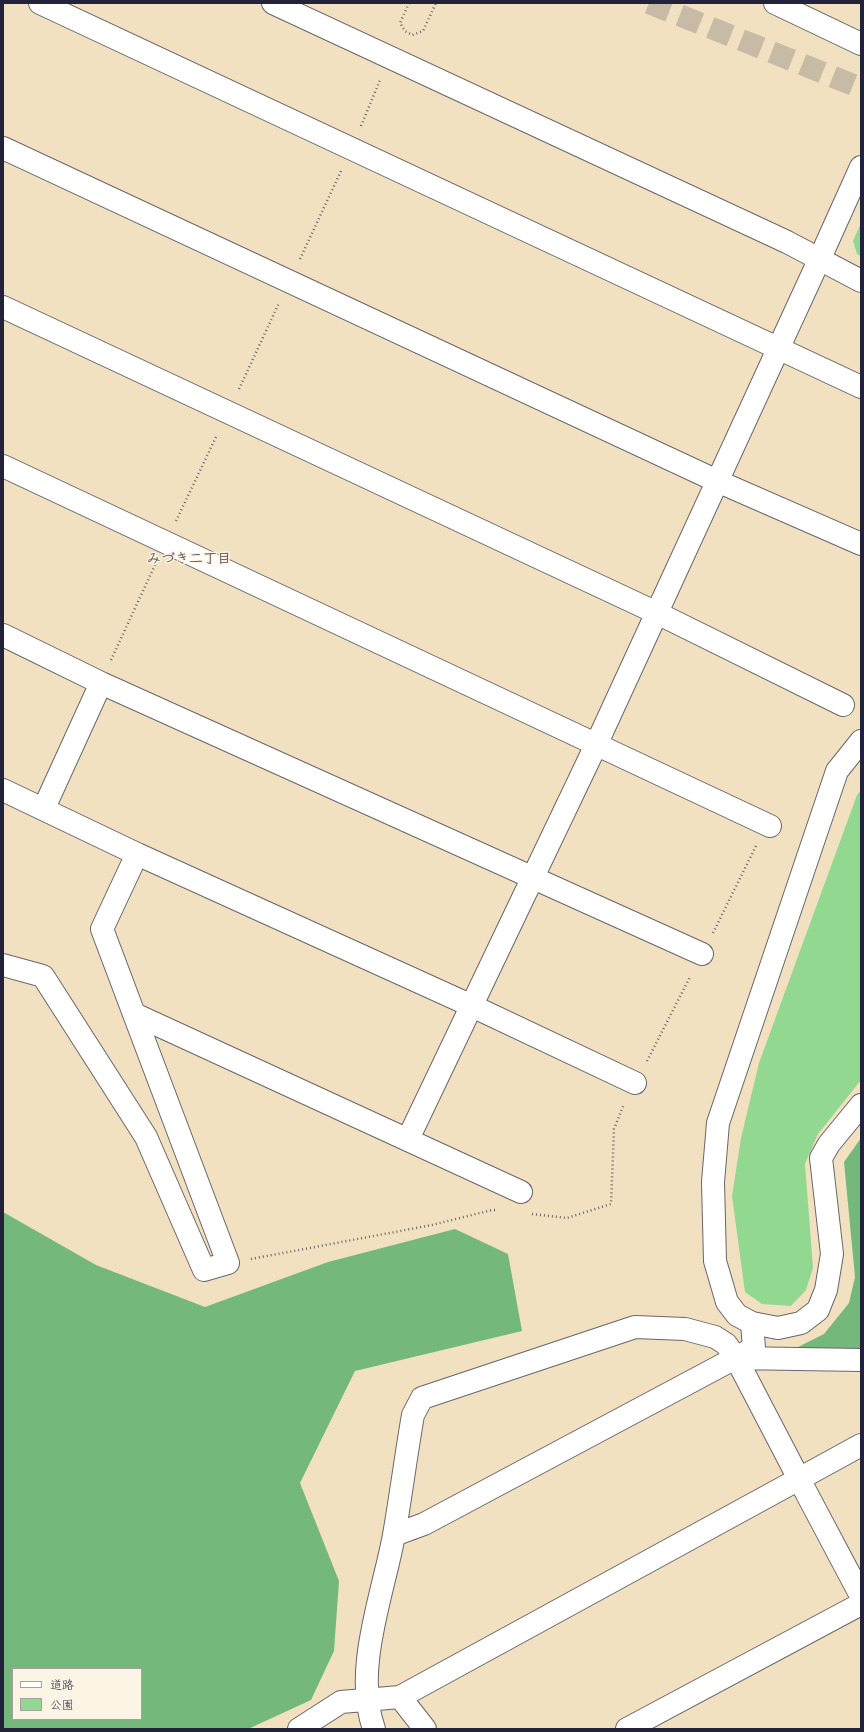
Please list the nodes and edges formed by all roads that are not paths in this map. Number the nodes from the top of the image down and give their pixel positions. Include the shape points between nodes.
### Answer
1 (40, 3) edge
2 (273, 3) edge
3 (776, 3) edge
4 (861, 44) edge
5 (3, 148) edge
6 (861, 167) edge
7 (820, 258) junction
8 (861, 281) edge
9 (3, 307) edge
10 (778, 348) junction
11 (861, 387) edge
12 (3, 466) edge
13 (717, 481) junction
14 (861, 544) edge
15 (657, 613) junction
16 (3, 636) edge
17 (104, 675) junction
18 (843, 705) dead end
19 (861, 741) edge
20 (596, 745) junction
21 (3, 790) edge
22 (44, 808) junction
23 (770, 826) road end
24 (137, 854) junction
25 (533, 877) junction
26 (702, 954) road end
27 (3, 965) edge
28 (472, 1006) junction
29 (134, 1014) junction
30 (635, 1083) road end
31 (861, 1105) edge
32 (408, 1139) junction
33 (521, 1192) dead end
34 (752, 1323) junction
35 (736, 1358) junction
36 (861, 1360) edge
37 (861, 1445) edge
38 (799, 1479) junction
39 (394, 1535) junction
40 (861, 1596) edge
41 (861, 1604) edge
42 (400, 1697) junction
43 (369, 1700) junction
44 (299, 1729) edge
45 (374, 1729) edge
46 (425, 1729) edge
47 (627, 1729) edge

1 - 10 street
2 - 7 street
3 - 4 street
5 - 13 street
6 - 7 street
7 - 8 street
7 - 10 street
9 - 15 street
10 - 11 street
10 - 13 street
12 - 20 street
13 - 14 street
13 - 15 street
15 - 18 street
15 - 20 street
16 - 17 street
17 - 22 street
17 - 25 street
19 - 34 street via 837,771 718,1123 713,1182 715,1261 727,1302 737,1316
20 - 23 street
20 - 25 street
21 - 22 street
22 - 24 street
24 - 28 street
24 - 29 street via 102,929
25 - 26 street
25 - 28 street
27 - 29 street via 43,976 146,1137 204,1270 228,1263
28 - 30 street
28 - 32 street
29 - 32 street
31 - 34 street via 829,1144 821,1158 832,1254 826,1290 818,1310 801,1323 778,1328
32 - 33 street
34 - 35 street via 754,1348
35 - 36 street
35 - 38 street
35 - 39 street via 424,1524
35 - 39 street via 726,1344 715,1337 685,1329 635,1328 422,1398 413,1415
37 - 38 street
38 - 40 street
38 - 42 street
39 - 43 street via 367,1658
41 - 47 street
42 - 43 street
42 - 46 street
43 - 44 street via 341,1702
43 - 45 street

